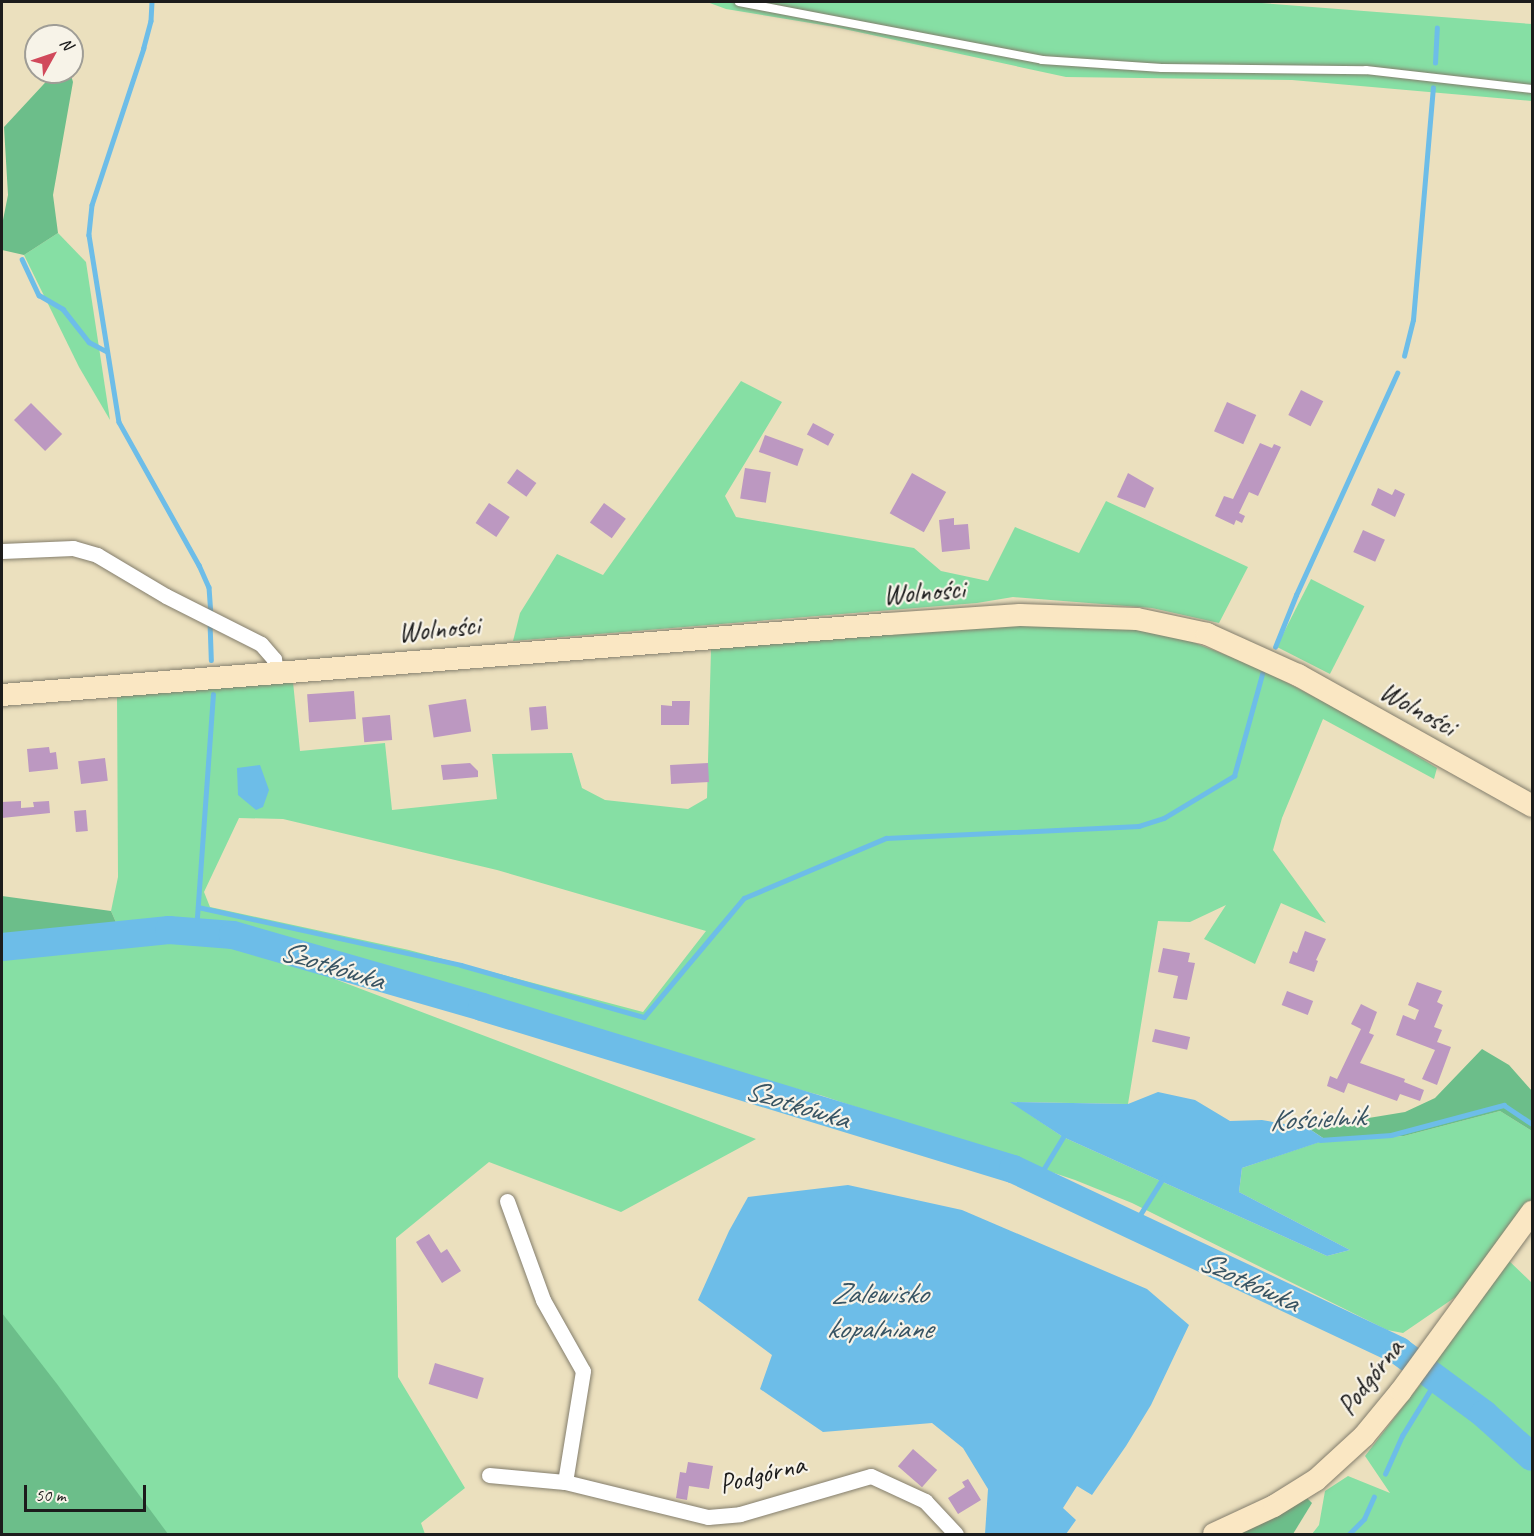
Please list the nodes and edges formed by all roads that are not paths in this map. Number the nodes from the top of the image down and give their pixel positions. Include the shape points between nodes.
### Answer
1 (739, 2) edge
2 (1533, 89) edge
3 (2, 551) edge
4 (272, 659) junction
5 (2, 695) edge
6 (1533, 806) edge
7 (507, 1201) dead end
8 (1533, 1212) edge
9 (489, 1476) dead end
10 (565, 1482) junction
11 (956, 1534) edge
12 (1214, 1534) edge

1 - 2 lane via 1042,60 1162,68 1366,70
3 - 4 street via 52,547 87,551 211,617
4 - 5 main road, Wolności
4 - 6 main road, Wolności via 1020,615 1137,619 1207,634 1298,675
7 - 10 street via 543,1300 583,1371
8 - 12 main road, Podgórna via 1364,1436 1316,1480 1274,1506
9 - 10 street, Podgórna
10 - 11 street, Podgórna via 708,1517 740,1514 871,1476 925,1501

